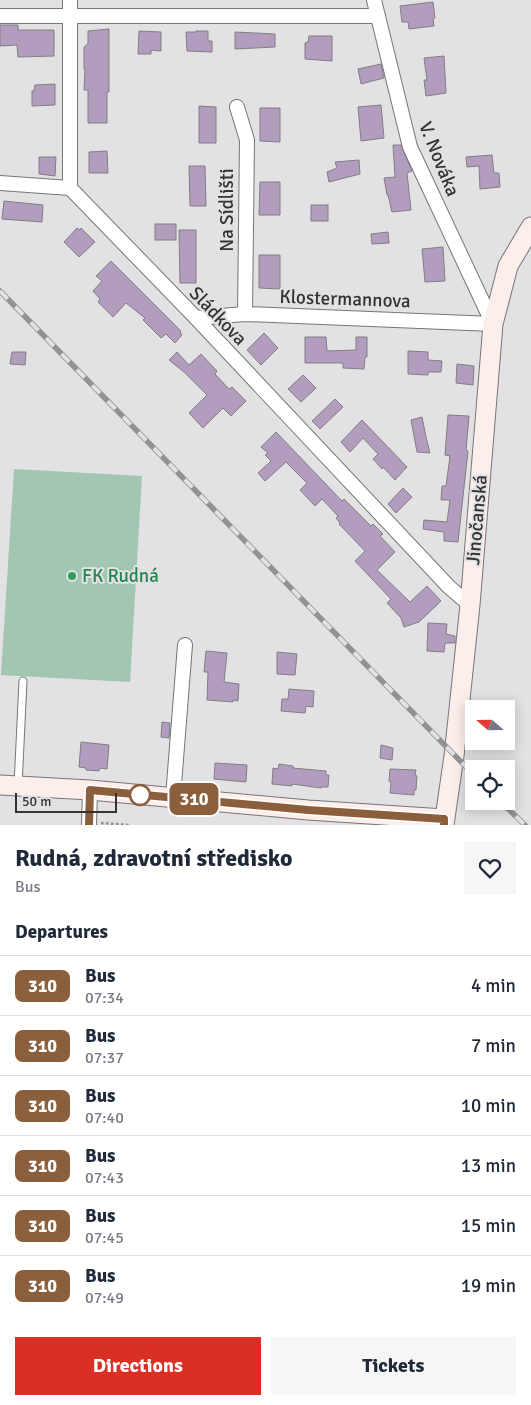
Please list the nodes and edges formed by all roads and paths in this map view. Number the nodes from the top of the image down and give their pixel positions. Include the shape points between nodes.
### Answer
1 (70, 0) edge
2 (374, 0) edge
3 (0, 16) edge
4 (378, 16) junction
5 (70, 17) junction
6 (237, 107) dead end
7 (0, 183) edge
8 (70, 188) junction
9 (531, 227) edge
10 (245, 314) junction
11 (196, 318) junction
12 (493, 324) junction
13 (470, 605) junction
14 (185, 645) dead end
15 (23, 681) dead end
16 (9, 786) edge
17 (90, 790) junction
18 (173, 797) junction
19 (444, 822) edge
20 (89, 824) edge
21 (130, 825) edge

1 - 5 street
2 - 4 street, V. Nováka
3 - 5 street
4 - 5 street
4 - 12 street, V. Nováka via 410,147
5 - 8 street
6 - 10 street, Na Sídlišti via 246,140
7 - 8 street
8 - 11 street, Sládkova
9 - 12 street, Jinočanská via 508,266
10 - 11 street, Klostermannova
10 - 12 street, Klostermannova
11 - 13 street, Sládkova via 449,587
12 - 13 street, Jinočanská
13 - 19 street, Jinočanská
14 - 18 street
15 - 16 lane
16 - 17 street
17 - 18 street
17 - 20 street
18 - 19 street
20 - 21 path

